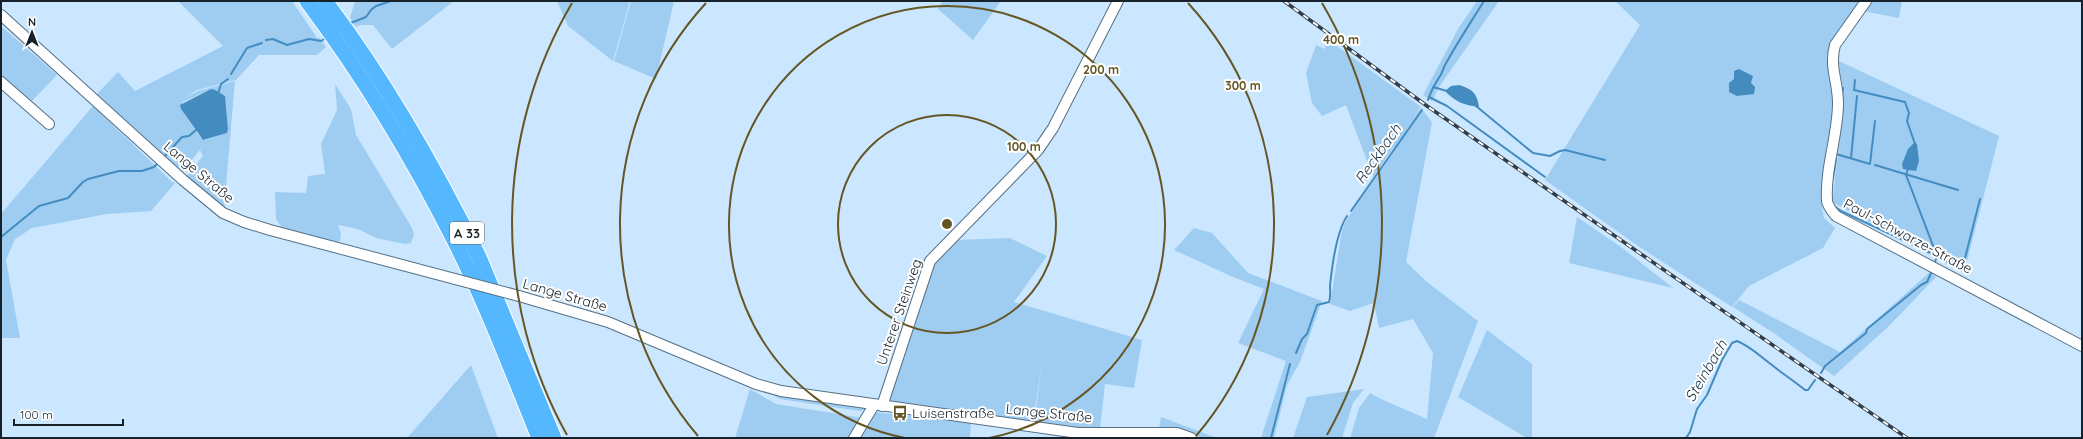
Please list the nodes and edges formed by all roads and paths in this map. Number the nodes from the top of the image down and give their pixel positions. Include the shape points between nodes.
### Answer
1 (307, 1) edge
2 (325, 1) edge
3 (1118, 1) edge
4 (1866, 1) edge
5 (1, 16) edge
6 (331, 21) junction
7 (347, 45) junction
8 (1, 82) edge
9 (49, 124) dead end
10 (2082, 346) edge
11 (878, 406) junction
12 (539, 438) edge
13 (554, 438) edge
14 (854, 438) edge
15 (1191, 438) edge

1 - 6 highway, A 33
2 - 6 highway, A 33
3 - 11 street, Unterer Steinweg via 1053,128 1038,150 930,261
4 - 10 street, Paul-Schwarze-Straße via 1835,45 1833,53 1832,66 1838,103 1828,184 1829,208 1836,216
5 - 11 street, Lange Straße, bridge via 223,213 244,222 608,322 756,384 781,391
6 - 7 highway, A 33
7 - 12 highway, A 33 via 457,247
7 - 13 highway, A 33 via 410,129 467,233
8 - 9 street
11 - 14 street
11 - 15 street, Lange Straße via 1078,433 1177,433

